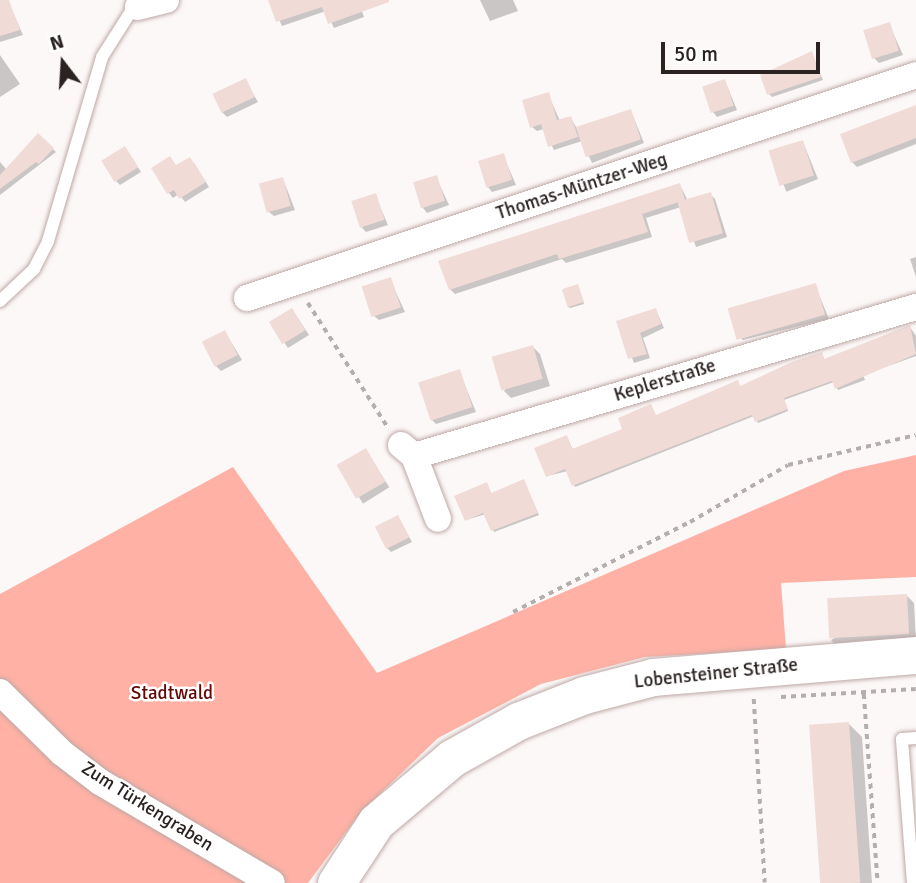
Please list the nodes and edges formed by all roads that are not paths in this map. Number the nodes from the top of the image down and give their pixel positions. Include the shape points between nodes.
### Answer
1 (166, 0) edge
2 (134, 4) edge
3 (916, 75) edge
4 (247, 298) dead end
5 (0, 301) edge
6 (916, 307) edge
7 (438, 519) dead end
8 (916, 655) edge
9 (0, 692) edge
10 (916, 738) edge
11 (272, 883) edge
12 (336, 883) edge
13 (914, 883) edge

1 - 2 street
2 - 5 lane via 102,57 48,241 34,269
3 - 4 street, Thomas-Müntzer-Weg
6 - 7 street, Keplerstraße via 402,444
8 - 12 street, Lobensteiner Straße via 653,677 584,695 518,721 452,758 376,822
9 - 11 street, Zum Türkengraben via 62,753 100,782
10 - 13 lane via 902,739

